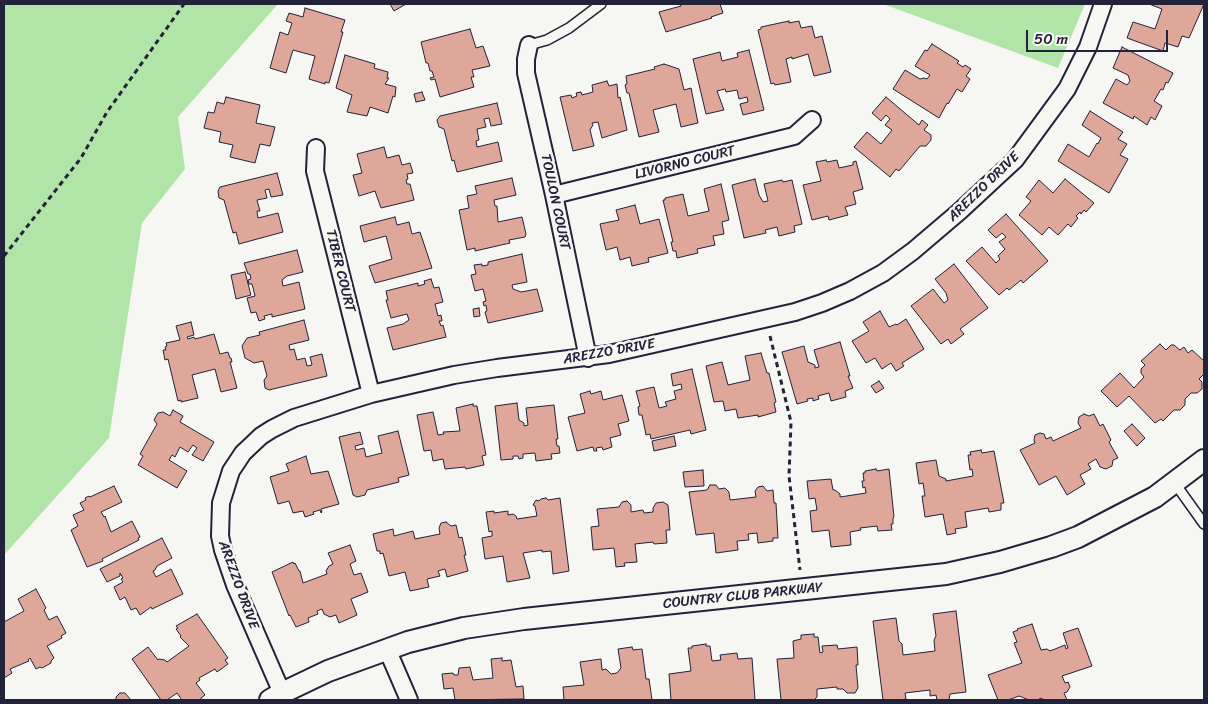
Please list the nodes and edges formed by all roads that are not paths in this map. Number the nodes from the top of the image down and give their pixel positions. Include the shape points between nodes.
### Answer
1 (601, 4) edge
2 (1103, 4) edge
3 (529, 45) joint
4 (812, 120) dead end
5 (316, 148) dead end
6 (554, 195) junction
7 (588, 358) junction
8 (371, 394) junction
9 (1204, 460) edge
10 (1174, 482) junction
11 (1204, 524) edge
12 (387, 650) junction
13 (276, 697) edge
14 (408, 700) edge

1 - 3 lane via 569,28
2 - 7 street, AREZZO DRIVE via 1088,47 1067,88 1015,160 960,211 883,273 843,294 796,312
3 - 6 street, TOULON COURT via 526,73
4 - 6 street, LIVORNO COURT via 794,136
5 - 8 street, TIBER COURT via 316,177
6 - 7 street, TOULON COURT
7 - 8 street, AREZZO DRIVE via 454,375
8 - 13 street, AREZZO DRIVE via 294,418 272,429 242,452 226,485 220,520 223,550
9 - 10 street, COUNTRY CLUB PARKWAY
10 - 11 lane
10 - 12 street, COUNTRY CLUB PARKWAY via 1155,496 1078,537 960,572 500,622 456,630
12 - 13 street, COUNTRY CLUB PARKWAY via 328,671
12 - 14 street

